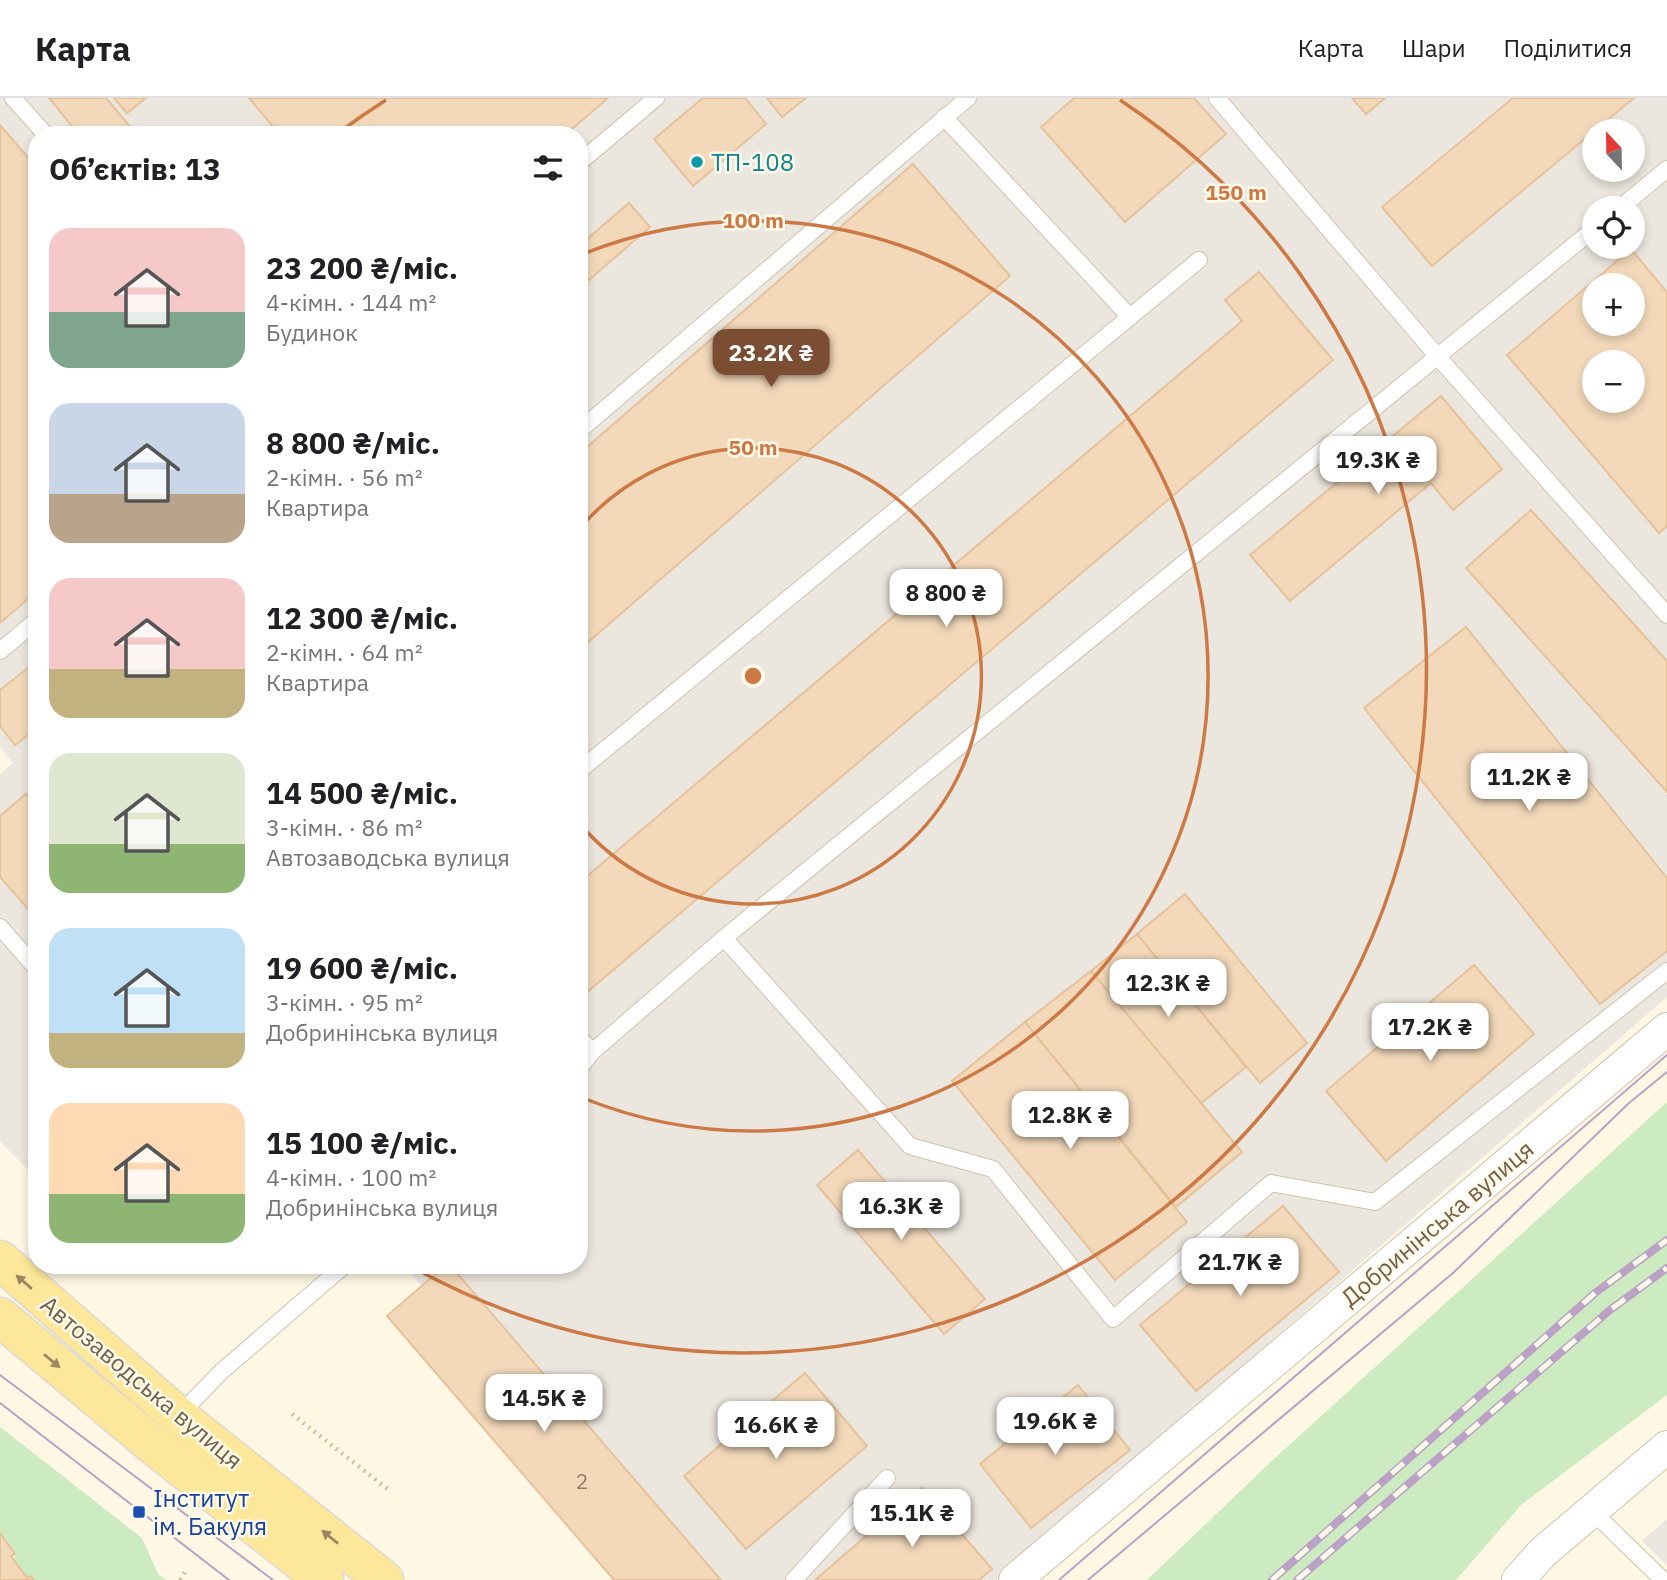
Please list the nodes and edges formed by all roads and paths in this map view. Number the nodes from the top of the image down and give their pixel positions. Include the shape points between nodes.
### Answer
1 (13, 98) edge
2 (656, 98) edge
3 (968, 98) edge
4 (1217, 98) edge
5 (944, 117) junction
6 (38, 126) edge
7 (588, 155) edge
8 (1667, 169) edge
9 (1634, 196) edge
10 (1582, 239) edge
11 (1199, 260) dead end
12 (1130, 317) junction
13 (1438, 357) junction
14 (588, 423) edge
15 (1667, 615) edge
16 (28, 628) edge
17 (0, 651) edge
18 (588, 764) edge
19 (0, 927) edge
20 (724, 938) junction
21 (28, 959) edge
22 (1667, 971) edge
23 (1667, 1029) edge
24 (588, 1047) edge
25 (592, 1052) junction
26 (588, 1057) edge
27 (0, 1260) edge
28 (335, 1274) edge
29 (0, 1317) edge
30 (292, 1414) dead end
31 (178, 1416) junction
32 (1667, 1447) edge
33 (887, 1478) dead end
34 (390, 1491) dead end
35 (1592, 1511) junction
36 (184, 1572) dead end
37 (180, 1580) edge
38 (324, 1580) edge
39 (384, 1580) edge
40 (794, 1580) edge
41 (1015, 1580) edge
42 (1518, 1580) edge
43 (1663, 1580) edge

1 - 6 lane
2 - 7 lane
3 - 5 lane
4 - 13 lane
5 - 12 lane
5 - 14 lane
8 - 9 lane
10 - 13 lane
11 - 12 lane
12 - 18 lane
13 - 15 lane
13 - 20 lane
16 - 17 lane
19 - 21 lane
20 - 22 lane via 910,1146 993,1169 1113,1319 1271,1183 1376,1202
20 - 25 lane
23 - 41 street, Добринінська вулиця
24 - 25 lane
25 - 26 lane
31 -> 27 main road, Автозаводська вулиця
28 - 31 lane via 222,1371
29 -> 38 main road, Автозаводська вулиця
30 - 34 path
39 -> 31 main road, Автозаводська вулиця
32 - 35 street
33 - 40 lane
35 - 42 street
35 - 43 lane
36 - 37 path

